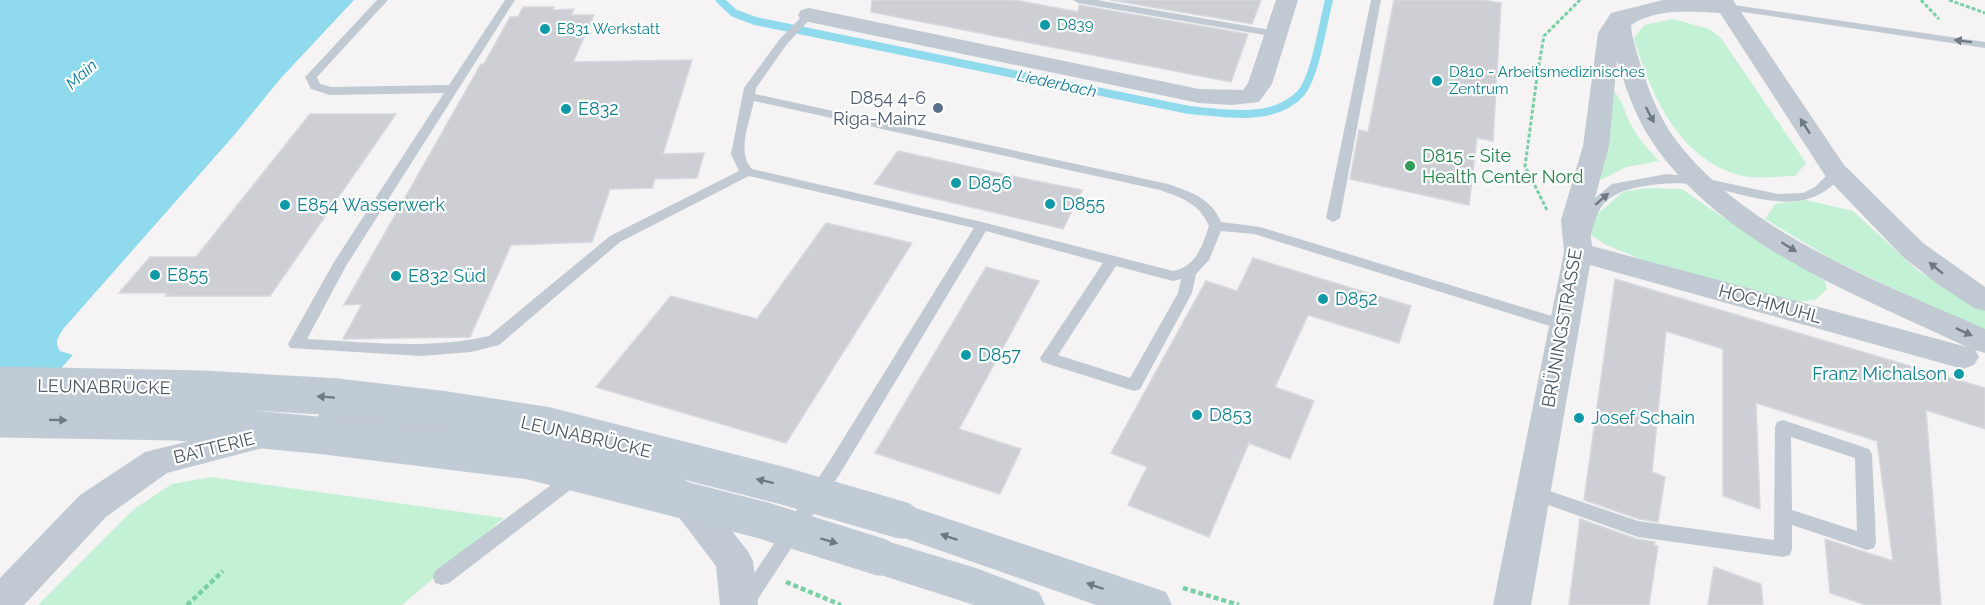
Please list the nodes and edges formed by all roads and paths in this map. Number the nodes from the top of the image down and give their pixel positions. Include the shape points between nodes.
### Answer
1 (383, 0) edge
2 (510, 0) edge
3 (1078, 0) edge
4 (1287, 0) edge
5 (1376, 0) edge
6 (1580, 0) edge
7 (1921, 0) edge
8 (1948, 0) edge
9 (1725, 4) edge
10 (1666, 6) junction
11 (816, 8) edge
12 (1619, 10) edge
13 (1985, 13) edge
14 (1940, 20) dead end
15 (1276, 34) junction
16 (1985, 45) edge
17 (1755, 49) junction
18 (453, 89) junction
19 (748, 96) junction
20 (748, 172) junction
21 (1837, 173) junction
22 (1698, 181) junction
23 (1333, 218) dead end
24 (982, 226) junction
25 (1216, 226) junction
26 (1578, 252) junction
27 (1113, 259) junction
28 (1189, 274) junction
29 (1985, 301) edge
30 (1563, 325) junction
31 (1974, 349) edge
32 (0, 386) edge
33 (0, 419) edge
34 (604, 456) junction
35 (1532, 492) junction
36 (1782, 514) junction
37 (223, 571) dead end
38 (442, 577) dead end
39 (0, 604) edge
40 (187, 605) edge
41 (741, 605) edge
42 (1024, 605) edge
43 (1151, 605) edge
44 (1512, 605) edge

1 - 18 lane via 311,77 315,86 330,91
2 - 18 lane
3 - 15 lane
4 - 15 street
5 - 23 lane
6 - 26 path via 1544,36 1525,166 1547,210
7 - 14 path
8 - 13 path
9 - 10 street
16 -> 9 lane
9 - 17 street
10 - 12 street
10 - 17 street via 1716,26
11 - 15 street via 1199,96 1232,98 1250,97 1260,84
11 - 19 lane via 783,42
12 -> 22 street via 1621,39 1644,104 1664,140
12 - 26 street, BRÜNINGSTRASSE via 1609,33 1596,146 1575,220
21 -> 17 street
18 - 20 lane via 339,265 296,344 443,350 494,341 615,239
19 - 20 lane via 737,154
19 - 25 lane via 1163,187 1198,200 1211,212
20 - 24 lane
21 - 22 lane via 1820,190 1805,197 1778,198
29 -> 21 street via 1913,250
26 -> 22 lane via 1594,206 1617,187 1667,178
22 -> 31 street via 1758,228 1802,256
24 - 27 lane
24 - 41 lane via 835,467 766,574
25 - 28 lane via 1199,267
25 - 30 lane via 1255,230
26 - 30 street, BRÜNINGSTRASSE
26 - 31 street, HOCHMUHL
27 - 28 lane via 1173,276
27 - 28 lane via 1048,358 1134,384 1185,293
30 - 35 street, BRÜNINGSTRASSE
43 -> 32 main road, LEUNABRÜCKE, bridge via 901,520 544,425 338,397 214,389
33 -> 42 main road, LEUNABRÜCKE, bridge via 178,422 530,461 762,520
34 - 38 lane
34 - 39 street, BATTERIE via 482,432 327,420 157,462 93,506
34 - 41 street, BATTERIE via 617,459 684,497 734,561
35 - 36 lane via 1638,529 1783,549
35 - 44 street, BRÜNINGSTRASSE
36 - 36 lane via 1783,427 1863,454 1866,542
37 - 40 path

